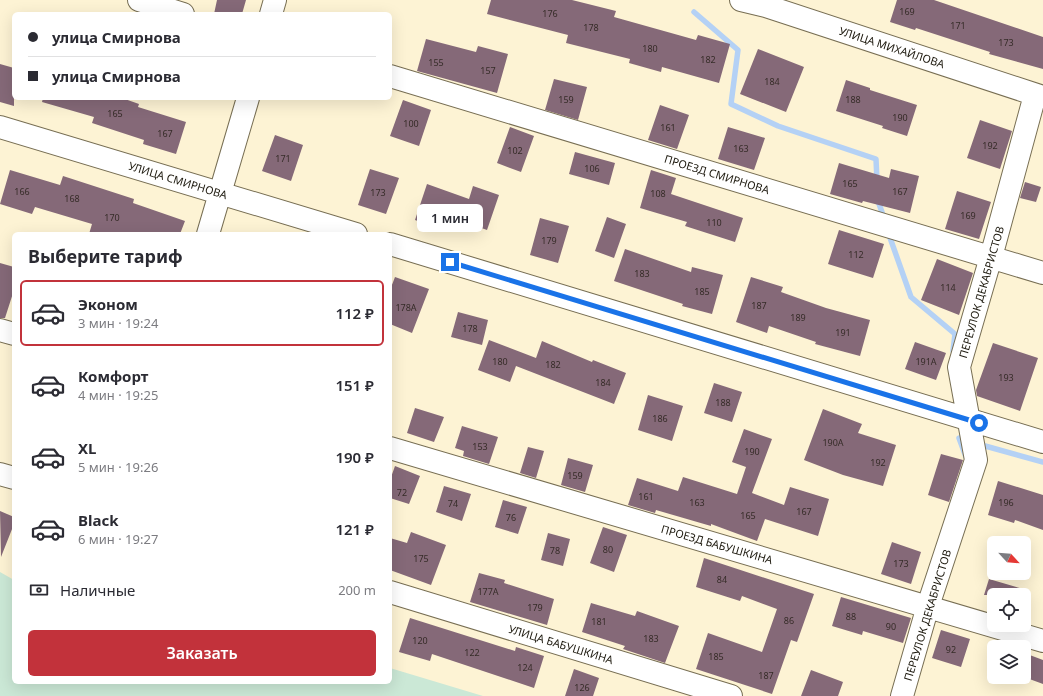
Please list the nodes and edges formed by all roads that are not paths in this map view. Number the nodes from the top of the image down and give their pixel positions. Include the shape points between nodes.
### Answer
1 (139, 0) edge
2 (275, 0) edge
3 (741, 0) edge
4 (177, 12) edge
5 (272, 12) edge
6 (392, 77) edge
7 (1039, 96) edge
8 (247, 100) edge
9 (0, 128) edge
10 (221, 193) junction
11 (209, 232) edge
12 (349, 232) edge
13 (392, 245) edge
14 (991, 257) junction
15 (1043, 273) edge
16 (0, 330) edge
17 (12, 333) edge
18 (969, 420) junction
19 (1043, 442) edge
20 (392, 449) edge
21 (0, 474) edge
22 (12, 477) edge
23 (392, 593) edge
24 (928, 606) junction
25 (1043, 641) edge
26 (731, 696) edge
27 (902, 696) edge

1 - 4 street
2 - 5 street
3 - 7 street, УЛИЦА МИХАЙЛОВА
6 - 14 street, ПРОЕЗД СМИРНОВА
7 - 14 street, ПЕРЕУЛОК ДЕКАБРИСТОВ
8 - 10 street
9 - 10 street, УЛИЦА СМИРНОВА
10 - 11 street
10 - 12 street, УЛИЦА СМИРНОВА
13 - 18 street
14 - 15 street, ПРОЕЗД СМИРНОВА
14 - 18 street, ПЕРЕУЛОК ДЕКАБРИСТОВ via 959,367
16 - 17 street
18 - 19 street
18 - 24 street, ПЕРЕУЛОК ДЕКАБРИСТОВ via 976,460
20 - 24 street, ПРОЕЗД БАБУШКИНА
21 - 22 street
23 - 26 street, УЛИЦА БАБУШКИНА
24 - 25 street, ПРОЕЗД БАБУШКИНА
24 - 27 street, ПЕРЕУЛОК ДЕКАБРИСТОВ

